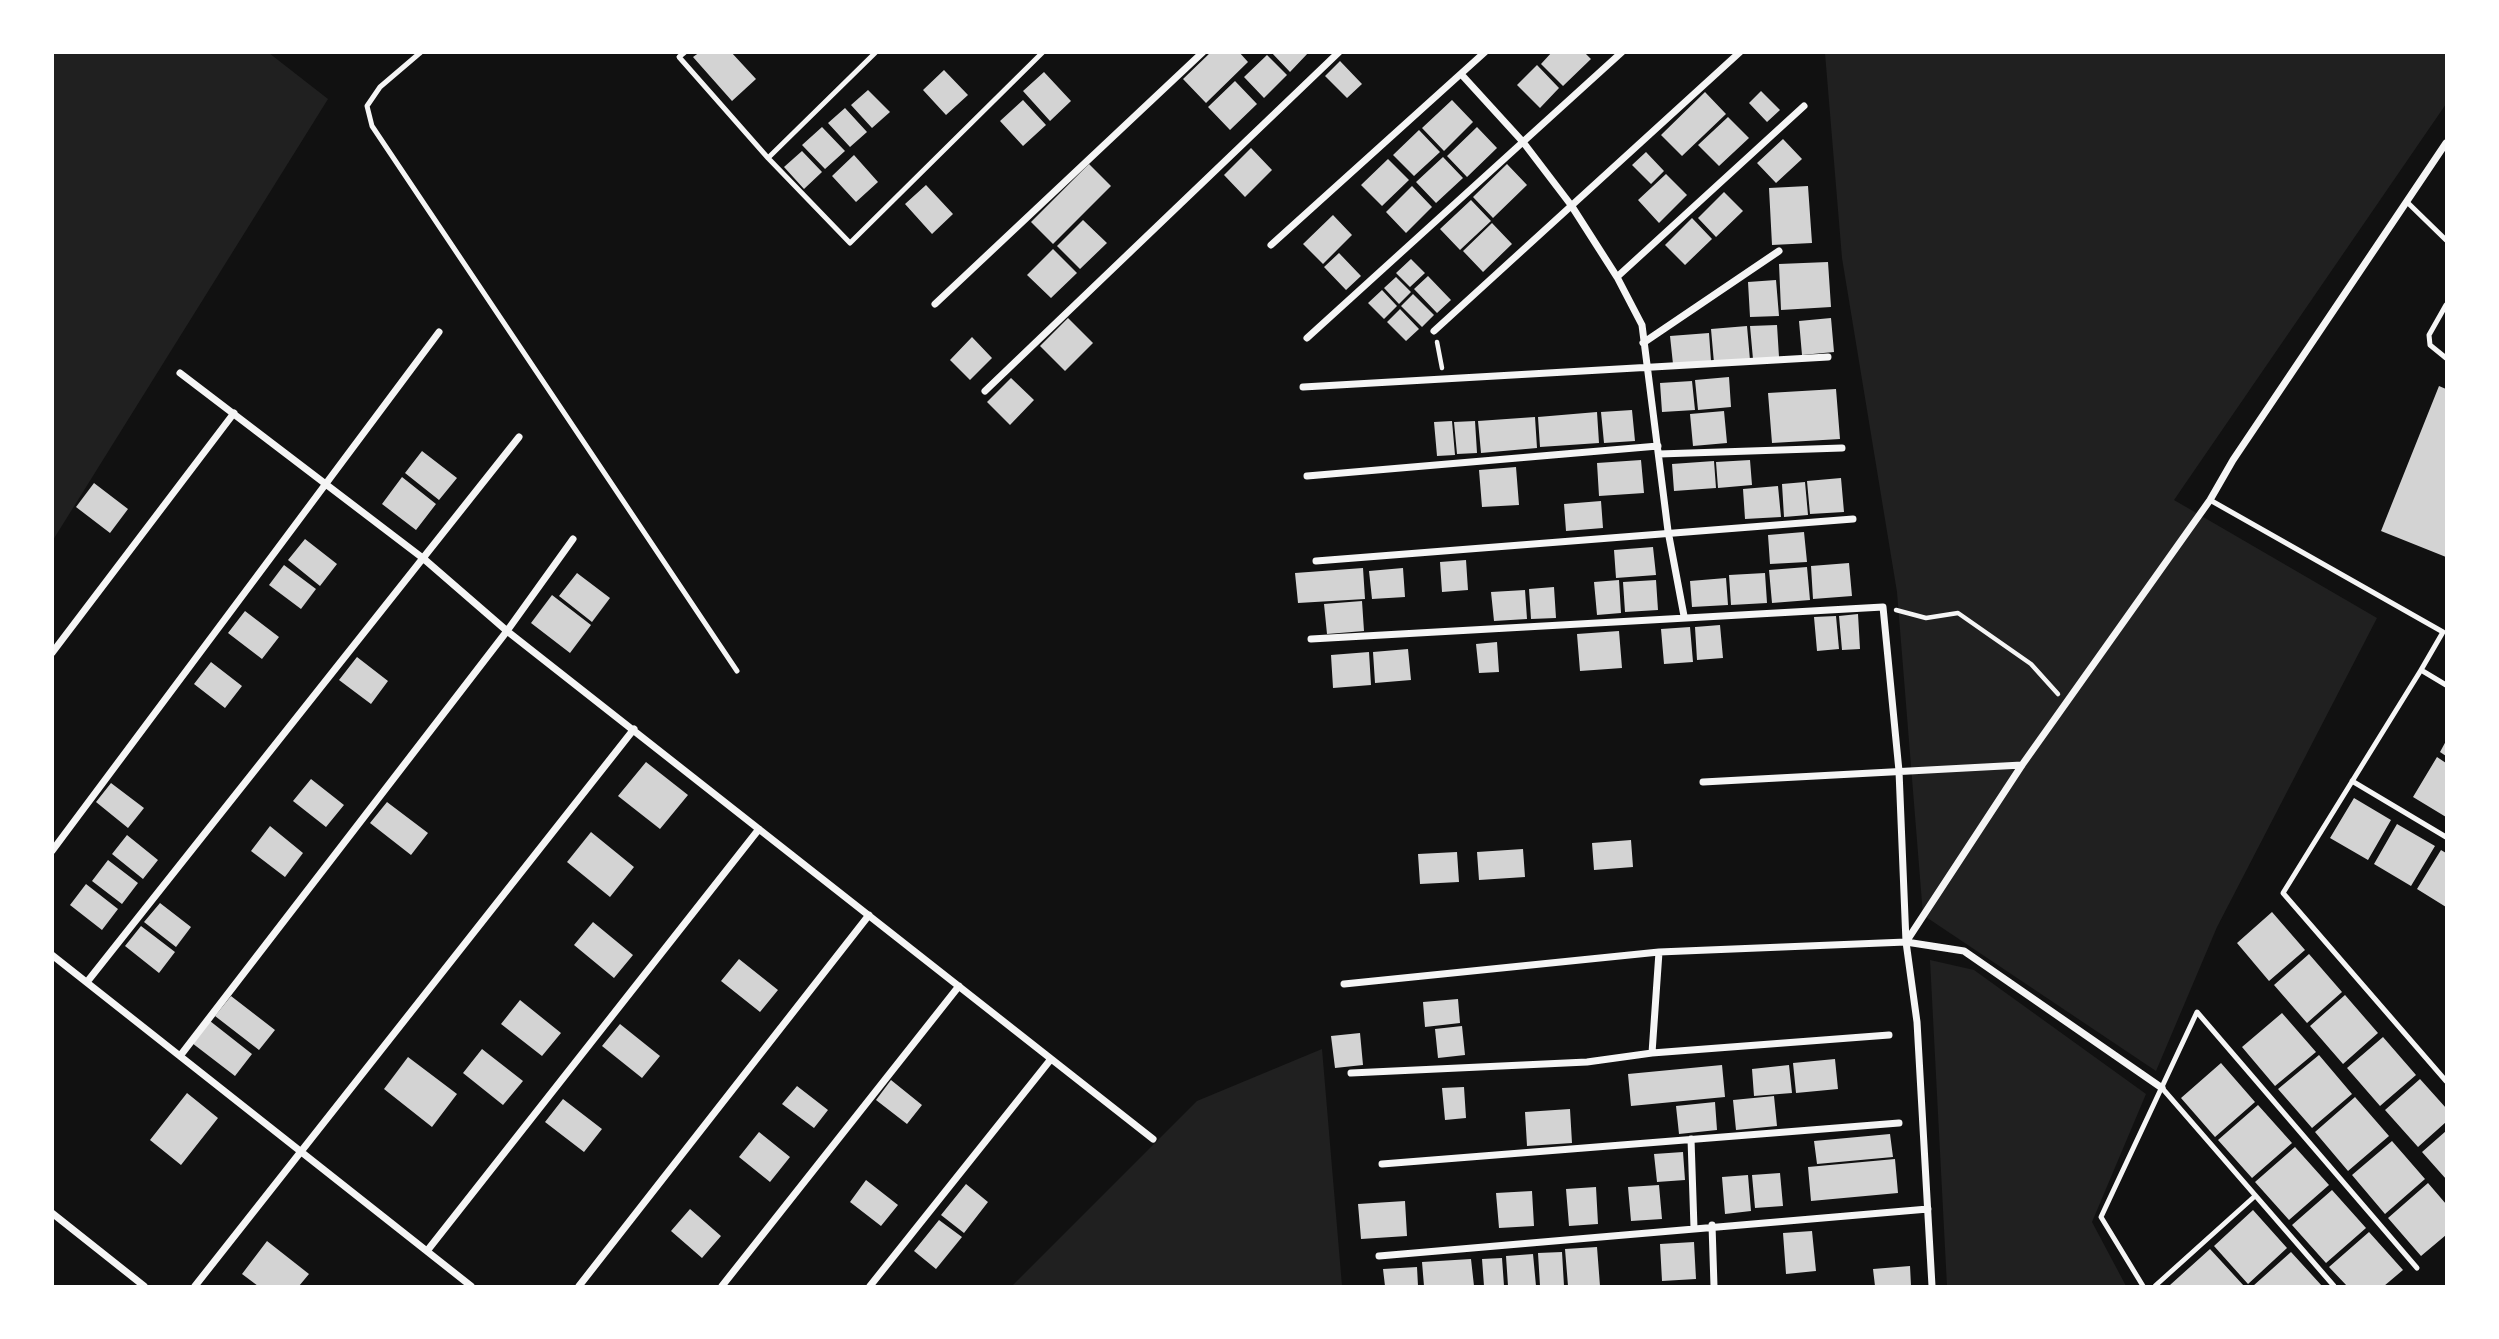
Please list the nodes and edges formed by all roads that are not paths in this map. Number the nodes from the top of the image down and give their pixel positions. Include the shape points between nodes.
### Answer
1 (421, 52) edge
2 (876, 52) edge
3 (1043, 52) edge
4 (1203, 52) edge
5 (1339, 52) edge
6 (1485, 52) edge
7 (1622, 52) edge
8 (1740, 52) edge
9 (682, 55) edge
10 (1461, 74) junction
11 (1804, 106) dead end
12 (1523, 142) junction
13 (2446, 143) edge
14 (768, 158) junction
15 (2407, 202) junction
16 (1571, 205) junction
17 (2446, 240) edge
18 (1272, 245) dead end
19 (1779, 251) dead end
20 (1617, 277) junction
21 (935, 304) dead end
22 (2446, 306) edge
23 (1434, 331) road end
24 (439, 332) dead end
25 (1307, 338) dead end
26 (1643, 343) junction
27 (1828, 357) dead end
28 (2446, 358) edge
29 (1646, 368) junction
30 (180, 373) dead end
31 (1303, 387) dead end
32 (985, 391) dead end
33 (234, 413) junction
34 (519, 437) dead end
35 (1842, 448) dead end
36 (1658, 450) junction
37 (1307, 476) dead end
38 (326, 486) junction
39 (2210, 500) junction
40 (1853, 519) dead end
41 (1668, 531) junction
42 (573, 540) dead end
43 (424, 559) junction
44 (1316, 561) dead end
45 (1684, 616) junction
46 (507, 631) junction
47 (1311, 639) dead end
48 (52, 653) edge
49 (2421, 670) junction
50 (737, 671) dead end
51 (2446, 685) edge
52 (634, 729) junction
53 (2022, 765) junction
54 (1899, 771) junction
55 (2352, 781) junction
56 (1703, 782) dead end
57 (759, 829) junction
58 (2446, 837) edge
59 (52, 851) edge
60 (869, 915) junction
61 (1906, 942) junction
62 (1659, 952) junction
63 (52, 955) edge
64 (87, 982) junction
65 (1344, 984) dead end
66 (959, 986) junction
67 (1889, 1035) dead end
68 (1652, 1053) junction
69 (180, 1056) junction
70 (1051, 1059) junction
71 (1351, 1073) dead end
72 (2446, 1081) edge
73 (2162, 1088) junction
74 (1899, 1123) dead end
75 (1153, 1139) dead end
76 (1691, 1139) junction
77 (301, 1152) junction
78 (1382, 1164) dead end
79 (2256, 1196) junction
80 (1927, 1209) junction
81 (52, 1213) edge
82 (1712, 1225) junction
83 (1694, 1228) junction
84 (427, 1251) junction
85 (1379, 1256) dead end
86 (2417, 1268) dead end
87 (144, 1286) edge
88 (195, 1286) edge
89 (471, 1286) edge
90 (579, 1286) edge
91 (722, 1286) edge
92 (870, 1286) edge
93 (1714, 1286) edge
94 (1932, 1286) edge
95 (2143, 1286) edge
96 (2155, 1286) edge
97 (2334, 1286) edge

1 - 50 lane via 380,87 366,106 372,126
2 - 14 lane
3 - 14 lane via 850,243
4 - 21 street
5 - 32 street
6 - 10 street
7 - 12 street
8 - 16 street
9 - 14 lane
10 - 12 street
10 - 18 street
11 - 20 street
12 - 16 street
12 - 25 street
13 - 15 street
15 - 17 lane
15 - 39 street
16 - 20 street
16 - 23 street
19 - 26 street
20 - 26 street via 1643,325
22 - 28 lane via 2429,335 2430,345
24 - 38 street
26 - 29 street
27 - 29 street
29 - 31 street
29 - 36 street
30 - 33 street
33 - 38 street
33 - 48 street
34 - 43 street
35 - 36 street
36 - 37 street
36 - 41 street
38 - 43 street
38 - 59 street
39 - 49 lane via 2443,632
39 - 53 street
40 - 41 street
41 - 44 street
41 - 45 street
42 - 46 street
43 - 46 street
43 - 64 street
45 - 47 street
45 - 54 street via 1883,607
46 - 52 street
46 - 69 street
49 - 51 lane
49 - 55 lane
52 - 57 street
52 - 77 street
53 - 54 street
53 - 61 street
54 - 56 street
54 - 61 street
55 - 58 lane
55 - 72 lane via 2283,893
57 - 60 street
57 - 84 street
60 - 66 street
60 - 90 street
61 - 62 street
61 - 73 street via 1964,951
61 - 80 street via 1917,1022
62 - 65 street
62 - 68 street
63 - 64 street
64 - 69 street
66 - 70 street
66 - 91 street
67 - 68 street
68 - 71 street via 1587,1062
69 - 77 street
70 - 75 street
70 - 92 street
73 - 79 lane
73 - 86 lane via 2197,1012
73 - 95 lane via 2102,1217
74 - 76 street
76 - 78 street
76 - 83 street
77 - 84 street
77 - 88 street
79 - 96 lane
79 - 97 lane
80 - 82 street
80 - 94 street
81 - 87 street
82 - 83 street
82 - 93 street
83 - 85 street
84 - 89 street

